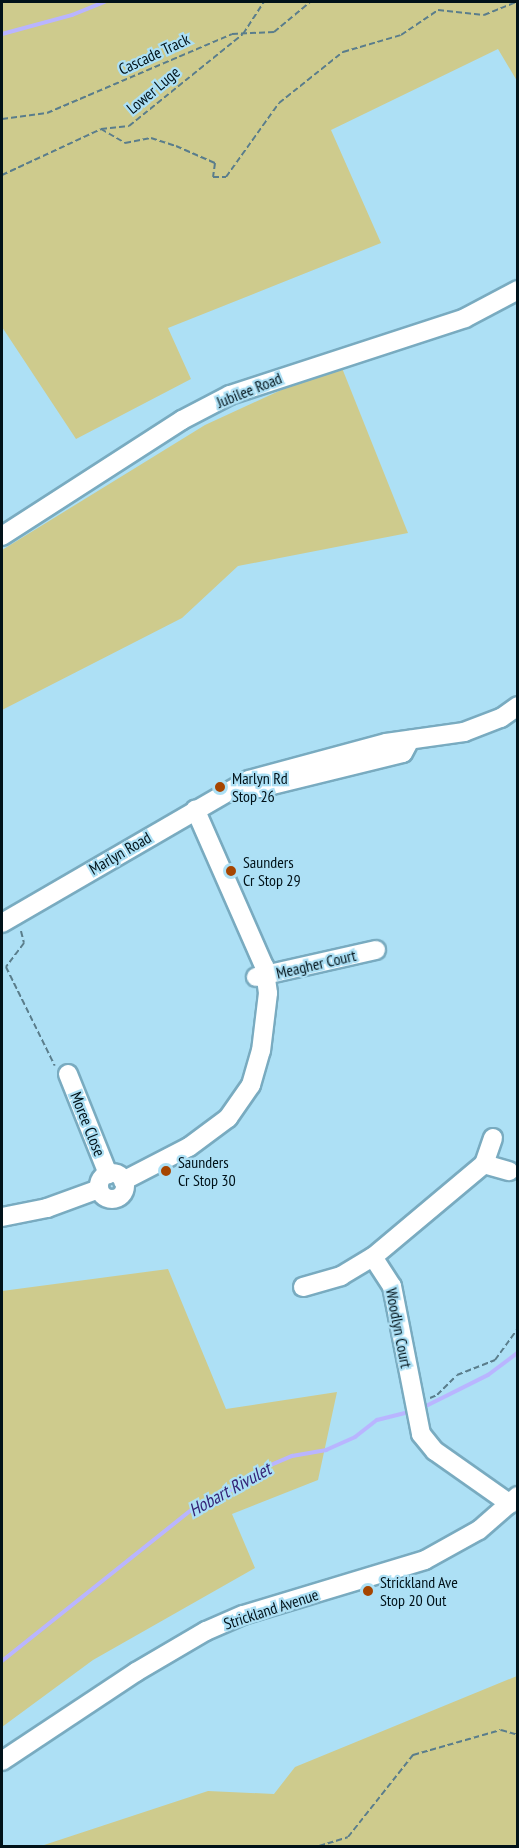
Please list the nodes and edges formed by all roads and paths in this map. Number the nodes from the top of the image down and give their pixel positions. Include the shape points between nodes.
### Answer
1 (264, 2) edge
2 (310, 2) edge
3 (517, 2) edge
4 (243, 34) junction
5 (2, 119) edge
6 (101, 129) junction
7 (2, 175) edge
8 (518, 290) edge
9 (2, 536) edge
10 (518, 706) edge
11 (195, 809) junction
12 (8, 920) edge
13 (376, 950) dead end
14 (261, 976) junction
15 (68, 1074) joint
16 (493, 1138) dead end
17 (484, 1164) junction
18 (509, 1170) dead end
19 (110, 1181) junction
20 (2, 1217) edge
21 (374, 1257) junction
22 (303, 1287) dead end
23 (518, 1328) edge
24 (419, 1397) junction
25 (514, 1500) edge
26 (518, 1735) edge
27 (2, 1761) edge
28 (319, 1846) edge

1 - 4 path, Lower Luge
2 - 4 path, Cascade Track via 274,32
3 - 6 path via 484,15 438,10 401,35 343,52 279,103 225,177 213,177 215,163 176,146 151,138 125,143
4 - 5 path, Cascade Track via 206,43 142,75 47,113
4 - 6 path, Lower Luge via 129,126
6 - 7 path, Lower Luge
8 - 9 street, Jubilee Road via 465,318 230,395 182,420
10 - 11 street, Marlyn Road via 484,726 449,736 410,740 273,772
11 - 12 street, Marlyn Road
11 - 14 street via 249,935
12 - 15 path via 24,943 6,967 54,1066
13 - 14 street, Meagher Court
14 - 19 street via 264,1028 251,1085 228,1118 189,1147
15 - 19 street, Moree Close
16 - 17 street
17 - 18 street
17 - 21 street
19 - 20 street via 47,1208
21 - 22 street via 340,1276
21 - 24 street, Woodlyn Court via 393,1292
23 - 24 path via 495,1360 457,1375 437,1395
24 - 25 street, Woodlyn Court via 416,1422 435,1451
25 - 27 street, Strickland Avenue via 479,1530 425,1560 243,1615 206,1631 136,1672
26 - 28 path via 501,1730 413,1755 348,1836

